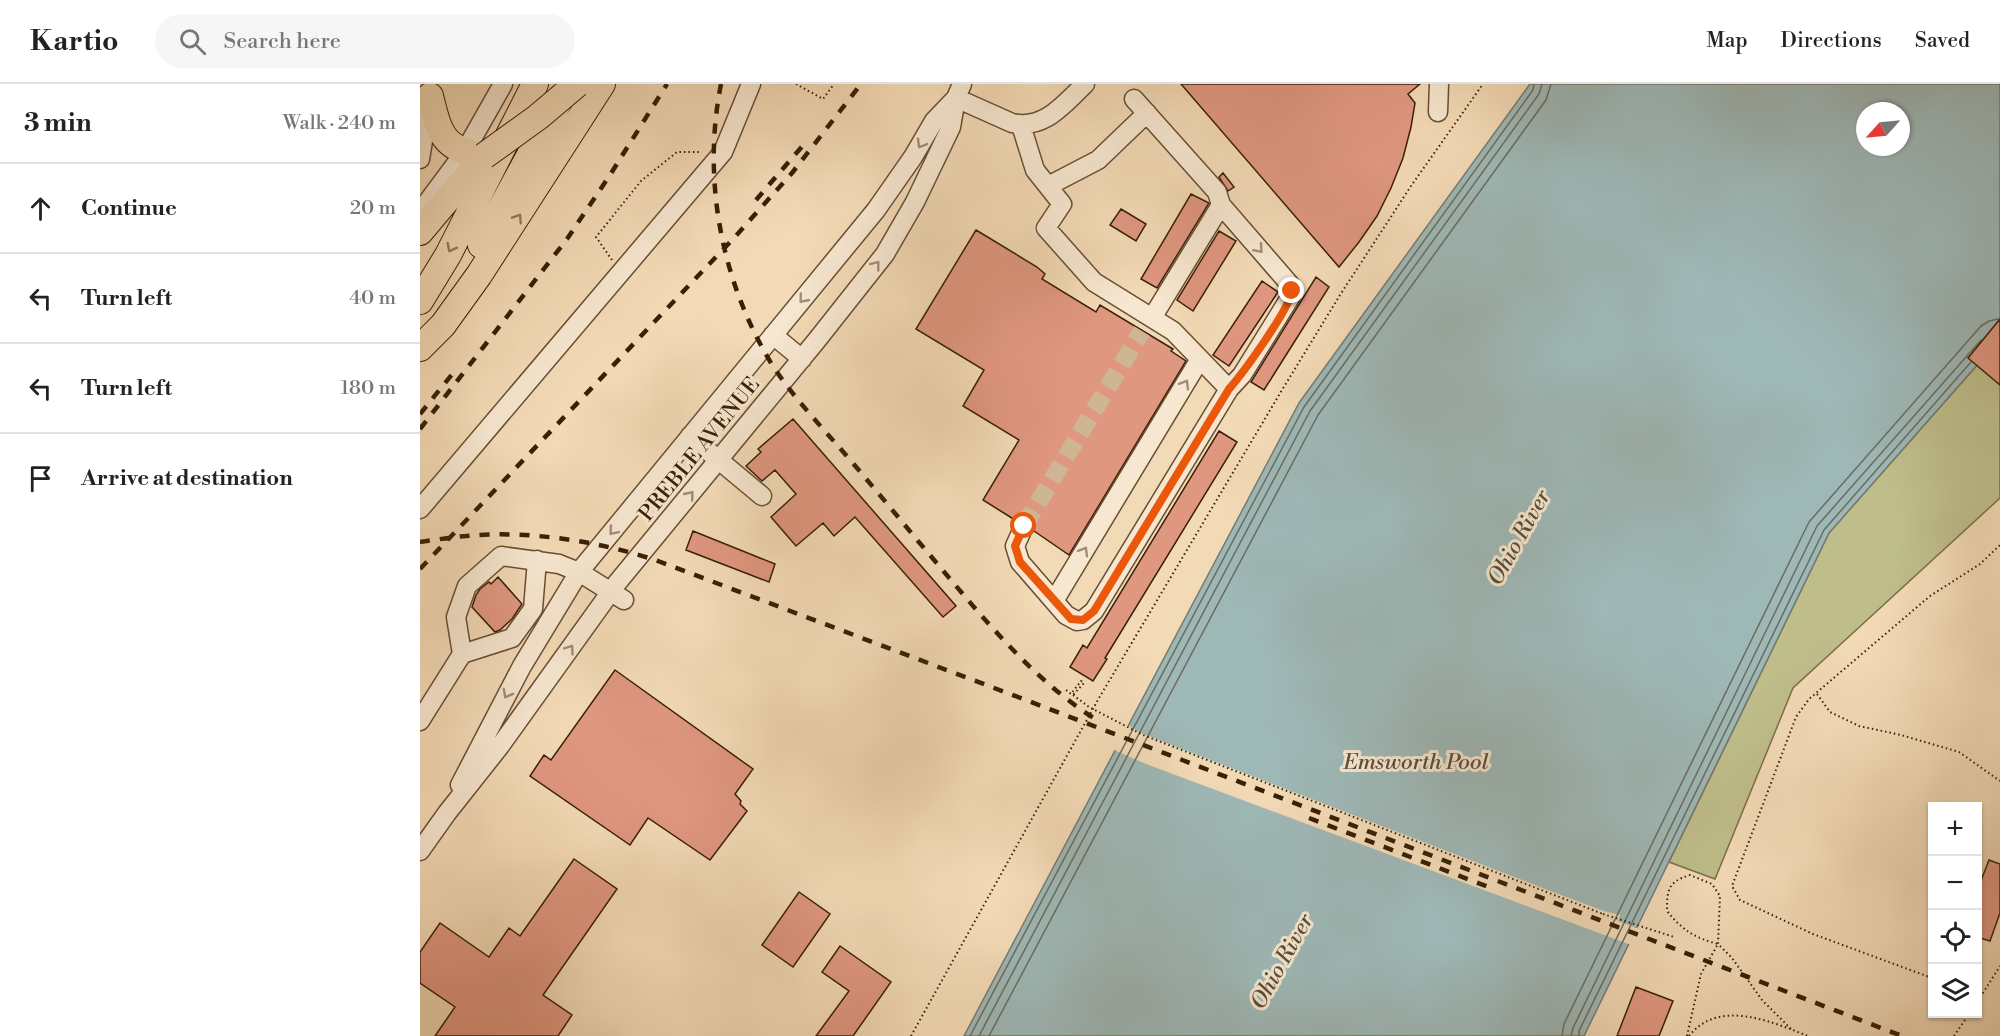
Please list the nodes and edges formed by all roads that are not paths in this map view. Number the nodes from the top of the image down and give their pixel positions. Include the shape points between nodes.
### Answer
1 (504, 84) edge
2 (535, 84) edge
3 (569, 84) edge
4 (577, 84) edge
5 (602, 84) edge
6 (751, 84) edge
7 (1085, 84) edge
8 (1439, 84) edge
9 (427, 88) edge
10 (959, 91) edge
11 (1134, 99) dead end
12 (1438, 112) dead end
13 (1146, 113) junction
14 (1021, 125) junction
15 (474, 157) junction
16 (420, 159) edge
17 (1048, 186) junction
18 (1221, 205) junction
19 (420, 212) edge
20 (420, 232) edge
21 (420, 301) edge
22 (1148, 322) junction
23 (773, 335) junction
24 (420, 338) edge
25 (420, 348) edge
26 (802, 359) junction
27 (1200, 359) junction
28 (1229, 389) junction
29 (690, 436) junction
30 (720, 459) junction
31 (762, 496) dead end
32 (420, 509) edge
33 (1024, 526) tunnel mouth
34 (537, 561) junction
35 (579, 572) junction
36 (617, 596) junction
37 (1054, 601) junction
38 (462, 654) junction
39 (420, 721) edge
40 (447, 813) junction
41 (420, 851) edge

1 - 15 street
2 -> 21 highway via 448,255
3 - 24 highway via 487,236
4 - 15 highway, bridge via 538,117
25 -> 5 highway via 479,275
6 - 32 street via 723,152
7 - 14 street via 1051,116
8 - 12 street
9 - 15 highway via 444,138
9 - 16 street
10 - 14 street via 1000,119
10 -> 23 street, PREBLE AVENUE via 934,121 876,210
26 -> 10 street, PREBLE AVENUE via 885,254 951,127
11 - 13 street
13 - 17 street via 1098,160
13 - 18 street via 1217,192
14 - 17 street via 1035,170
15 - 19 street
15 - 20 highway
17 - 22 street via 1062,204 1046,228 1094,282
18 - 22 street
18 -> 28 street via 1292,291 1242,375
22 - 27 street via 1173,331
23 - 26 street
23 - 29 street, PREBLE AVENUE
26 - 30 street, PREBLE AVENUE
27 - 28 street
37 -> 27 street
28 - 37 street via 1094,611 1077,621
29 - 30 street
29 -> 35 street, PREBLE AVENUE
30 - 31 street
36 -> 30 street, PREBLE AVENUE
33 - 37 street via 1016,541 1017,557
34 - 35 street
34 - 38 street via 533,609 512,638
34 - 38 street via 501,556 467,586 456,617
35 - 36 street
35 -> 40 street, PREBLE AVENUE via 517,676
40 -> 36 street, PREBLE AVENUE
38 - 39 street
40 - 41 street, PREBLE AVENUE

